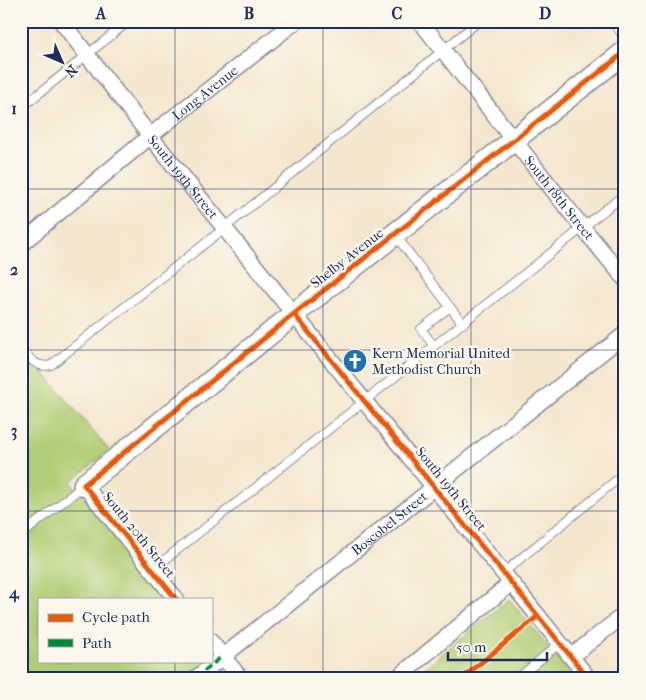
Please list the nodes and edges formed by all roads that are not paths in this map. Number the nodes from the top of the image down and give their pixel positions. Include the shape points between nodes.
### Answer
1 (61, 21) edge
2 (129, 21) edge
3 (296, 21) edge
4 (420, 21) edge
5 (479, 21) edge
6 (612, 21) edge
7 (625, 38) edge
8 (443, 50) junction
9 (625, 52) edge
10 (88, 55) junction
11 (21, 108) edge
12 (150, 136) junction
13 (514, 140) junction
14 (625, 194) edge
15 (224, 228) junction
16 (583, 228) junction
17 (394, 235) junction
18 (21, 244) edge
19 (625, 279) edge
20 (450, 307) junction
21 (294, 314) junction
22 (463, 324) junction
23 (625, 334) edge
24 (434, 346) junction
25 (21, 348) edge
26 (365, 401) junction
27 (625, 473) edge
28 (84, 485) junction
29 (434, 487) junction
30 (21, 536) edge
31 (152, 570) junction
32 (507, 578) junction
33 (175, 598) edge
34 (625, 614) edge
35 (212, 643) edge
36 (560, 643) junction
37 (222, 656) junction
38 (572, 656) junction
39 (585, 674) edge
40 (195, 679) edge
41 (241, 679) edge
42 (396, 679) edge
43 (517, 679) edge
44 (569, 679) edge

1 - 10 street, South 19th Street
2 - 10 lane
3 - 12 street, Long Avenue
4 - 8 street, South 18th Street
5 - 8 lane
6 - 7 lane
8 - 13 street, South 18th Street
8 - 15 lane
9 - 13 street, Shelby Avenue
10 - 11 lane
10 - 12 street, South 19th Street
12 - 15 street, South 19th Street
12 - 18 street, Long Avenue
13 - 16 street, South 18th Street
13 - 17 street, Shelby Avenue
14 - 16 lane
15 - 21 street, South 19th Street
15 - 25 lane via 51,365 32,362
16 - 19 street, South 18th Street
16 - 22 lane
17 - 20 lane
17 - 21 street, Shelby Avenue
20 - 22 lane
20 - 24 lane via 421,329
21 - 26 street, South 19th Street
21 - 28 street, Shelby Avenue
22 - 24 lane
23 - 29 street, Boscobel Street
24 - 26 lane
26 - 29 street, South 19th Street
26 - 31 lane
27 - 32 lane
28 - 30 lane
28 - 31 street, South 20th Street
29 - 32 street, South 19th Street
29 - 37 street, Boscobel Street
31 - 33 street, South 20th Street
32 - 36 street, South 19th Street
32 - 42 street
34 - 38 street
35 - 37 street
36 - 38 street, South 19th Street
36 - 43 lane
37 - 40 street, Boscobel Street
37 - 41 street
38 - 39 street, South 19th Street
39 - 44 lane

